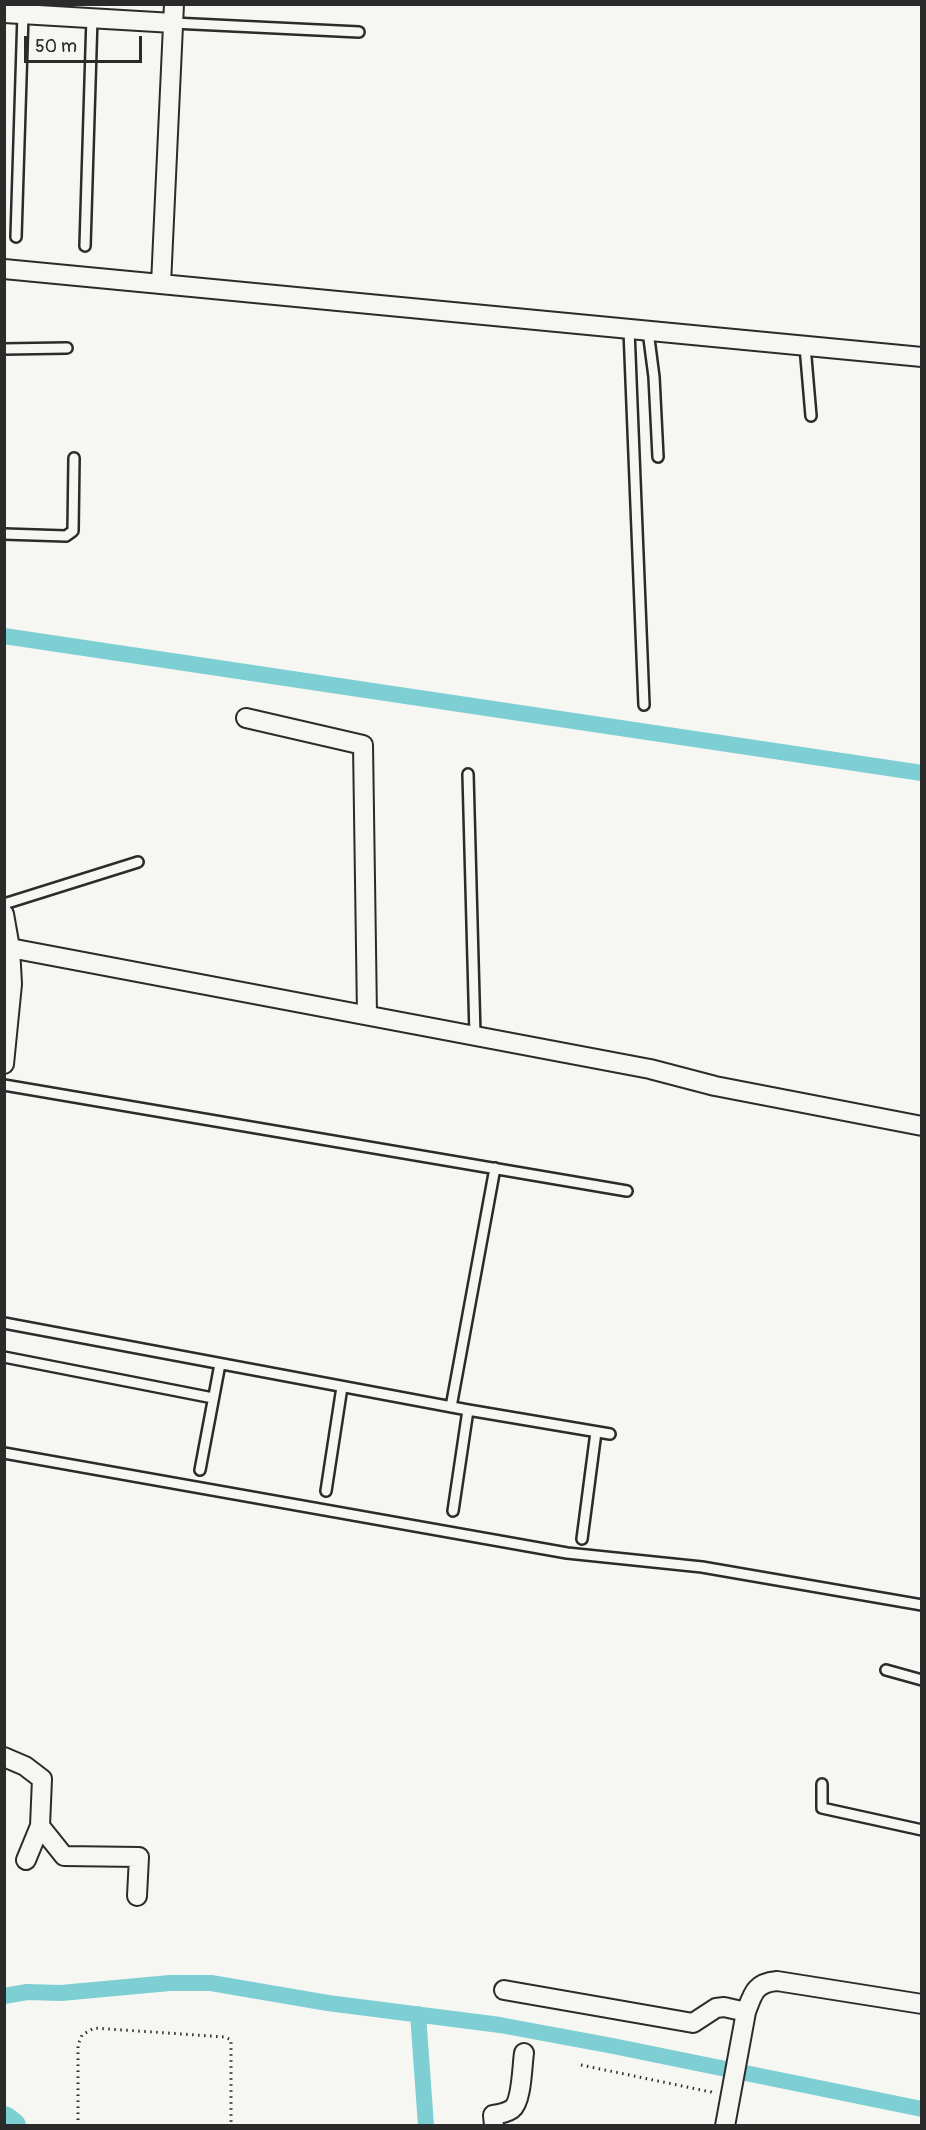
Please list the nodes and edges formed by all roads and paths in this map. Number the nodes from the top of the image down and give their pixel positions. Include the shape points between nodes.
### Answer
1 (174, 4) edge
2 (14, 14) edge
3 (92, 17) junction
4 (173, 23) junction
5 (358, 32) dead end
6 (16, 237) dead end
7 (86, 246) dead end
8 (4, 269) edge
9 (161, 284) junction
10 (629, 330) junction
11 (648, 331) junction
12 (805, 346) junction
13 (67, 348) dead end
14 (4, 349) edge
15 (921, 357) edge
16 (811, 416) dead end
17 (658, 457) dead end
18 (74, 458) dead end
19 (4, 534) edge
20 (644, 705) dead end
21 (246, 718) dead end
22 (468, 774) dead end
23 (138, 862) dead end
24 (4, 904) edge
25 (4, 914) edge
26 (8, 951) edge
27 (367, 1015) junction
28 (475, 1035) junction
29 (5, 1063) edge
30 (4, 1085) edge
31 (921, 1126) edge
32 (495, 1168) junction
33 (627, 1191) dead end
34 (4, 1323) edge
35 (4, 1357) edge
36 (220, 1364) junction
37 (342, 1387) junction
38 (213, 1398) junction
39 (451, 1407) junction
40 (468, 1410) junction
41 (596, 1432) junction
42 (610, 1434) dead end
43 (4, 1453) edge
44 (200, 1470) dead end
45 (326, 1491) dead end
46 (453, 1510) dead end
47 (582, 1539) dead end
48 (921, 1605) edge
49 (886, 1670) dead end
50 (921, 1680) edge
51 (4, 1758) edge
52 (822, 1784) dead end
53 (40, 1826) junction
54 (921, 1830) edge
55 (26, 1860) dead end
56 (137, 1896) dead end
57 (504, 1990) dead end
58 (921, 2004) edge
59 (746, 2012) junction
60 (524, 2053) dead end
61 (581, 2065) dead end
62 (728, 2104) junction
63 (78, 2126) edge
64 (231, 2126) edge
65 (494, 2126) edge
66 (725, 2126) edge

1 - 4 street
2 - 3 street
2 - 6 lane
3 - 4 street
3 - 7 lane
4 - 5 lane
4 - 9 street
8 - 9 street
9 - 10 street
10 - 11 street
10 - 20 lane
11 - 12 street
11 - 17 lane
12 - 15 street
12 - 16 lane
13 - 14 lane
18 - 19 lane via 73,531 66,536
21 - 27 street via 363,746
22 - 28 lane
23 - 24 lane
25 - 26 street
26 - 27 street
26 - 29 street via 12,1001
27 - 28 street
28 - 31 street
30 - 32 lane
32 - 33 lane
32 - 39 lane
34 - 36 lane
35 - 38 lane
36 - 37 lane
36 - 38 lane
37 - 39 lane
37 - 45 lane
38 - 44 lane
39 - 40 lane
40 - 41 lane
40 - 46 lane
41 - 42 lane
41 - 47 lane
43 - 48 lane via 567,1553 702,1567
49 - 50 lane
51 - 53 street via 25,1766 42,1779
52 - 54 lane via 822,1808
53 - 55 street
53 - 56 street via 64,1856 139,1857
57 - 59 street via 693,2023 716,2008
58 - 59 street via 777,1981 758,1987
59 - 62 street
60 - 65 street via 518,2100 513,2108 493,2115
61 - 62 path via 711,2092
62 - 66 street
63 - 64 path via 78,2045 82,2035 94,2028 231,2040

